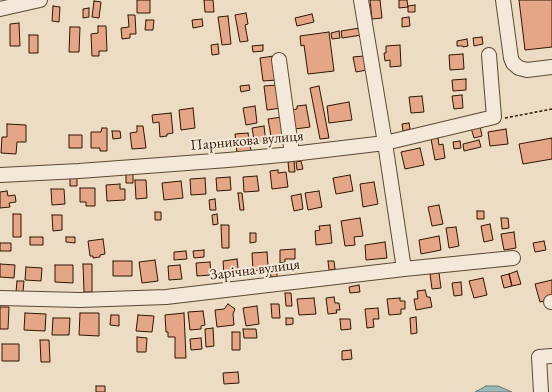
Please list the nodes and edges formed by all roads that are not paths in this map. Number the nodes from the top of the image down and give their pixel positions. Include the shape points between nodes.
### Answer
1 (40, 0) edge
2 (360, 0) edge
3 (503, 0) edge
4 (0, 9) edge
5 (489, 56) dead end
6 (279, 60) dead end
7 (552, 67) edge
8 (385, 143) junction
9 (292, 154) junction
10 (0, 175) edge
11 (513, 258) dead end
12 (404, 269) junction
13 (0, 298) edge
14 (552, 356) edge
15 (542, 392) edge

1 - 4 street
2 - 8 street
3 - 7 street via 513,63 528,70
5 - 8 street, Парникова вулиця via 494,117
6 - 9 street
8 - 9 street, Парникова вулиця
8 - 12 street
9 - 10 street, Парникова вулиця
11 - 12 street, Зарічна вулиця
12 - 13 street, Зарічна вулиця via 166,298
14 - 15 street via 539,357

